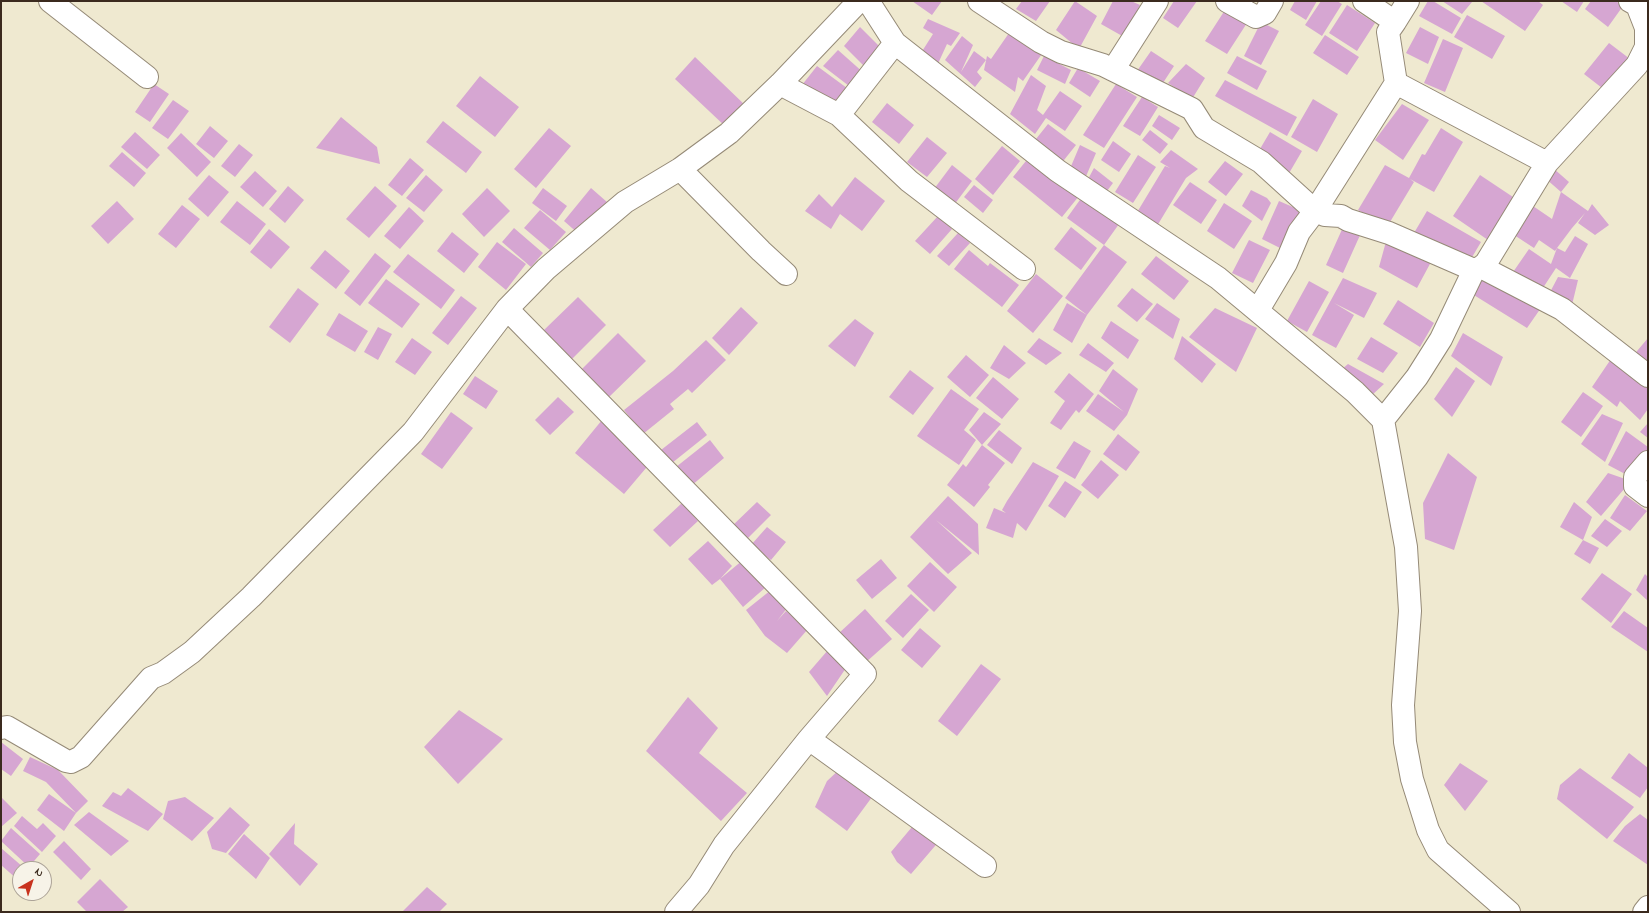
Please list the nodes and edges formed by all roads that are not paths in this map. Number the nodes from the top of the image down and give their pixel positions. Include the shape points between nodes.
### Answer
1 (50, 1) edge
2 (859, 1) edge
3 (868, 1) edge
4 (979, 1) edge
5 (1157, 1) edge
6 (1228, 1) edge
7 (1272, 1) edge
8 (1364, 1) edge
9 (1408, 1) edge
10 (1630, 1) edge
11 (1395, 22) junction
12 (895, 43) junction
13 (1113, 70) junction
14 (146, 77) dead end
15 (1396, 83) junction
16 (780, 84) junction
17 (839, 115) junction
18 (1547, 164) junction
19 (680, 169) junction
20 (1315, 211) junction
21 (1024, 269) dead end
22 (1477, 269) junction
23 (786, 274) dead end
24 (507, 309) junction
25 (1258, 310) junction
26 (1648, 376) edge
27 (1383, 420) junction
28 (1648, 462) edge
29 (1648, 496) edge
30 (1, 728) edge
31 (810, 739) junction
32 (986, 866) dead end
33 (1648, 907) edge
34 (676, 912) edge
35 (1509, 912) edge
36 (1644, 912) edge

1 - 14 street
2 - 16 street
3 - 12 street
4 - 13 street via 1060,52
5 - 13 street
6 - 7 street via 1256,17 1265,13
8 - 11 street
9 - 11 street
10 - 18 street via 1637,6 1646,28 1646,47 1637,65
11 - 15 street via 1388,32
12 - 17 street
12 - 25 street via 1058,171 1218,278
13 - 20 street via 1192,109 1204,128 1261,162
15 - 18 street
15 - 20 street
16 - 17 street
16 - 19 street via 729,133
17 - 21 street via 910,181
18 - 22 street via 1486,263
19 - 23 street
19 - 24 street via 625,202 546,269
20 - 22 street via 1325,215 1341,216 1389,233
20 - 25 street via 1299,232 1286,263
22 - 26 street via 1562,309
22 - 27 street via 1441,339 1417,378
24 - 30 street via 413,432 251,597 192,652 164,673 151,678 81,757 71,762 66,761 8,728
24 - 31 street via 865,674
25 - 27 street via 1355,392
27 - 35 street via 1391,452 1406,547 1410,611 1402,705 1412,779 1428,830 1438,850
28 - 29 street via 1635,477 1635,486
31 - 32 street
31 - 34 street via 724,845 699,885
33 - 36 street

